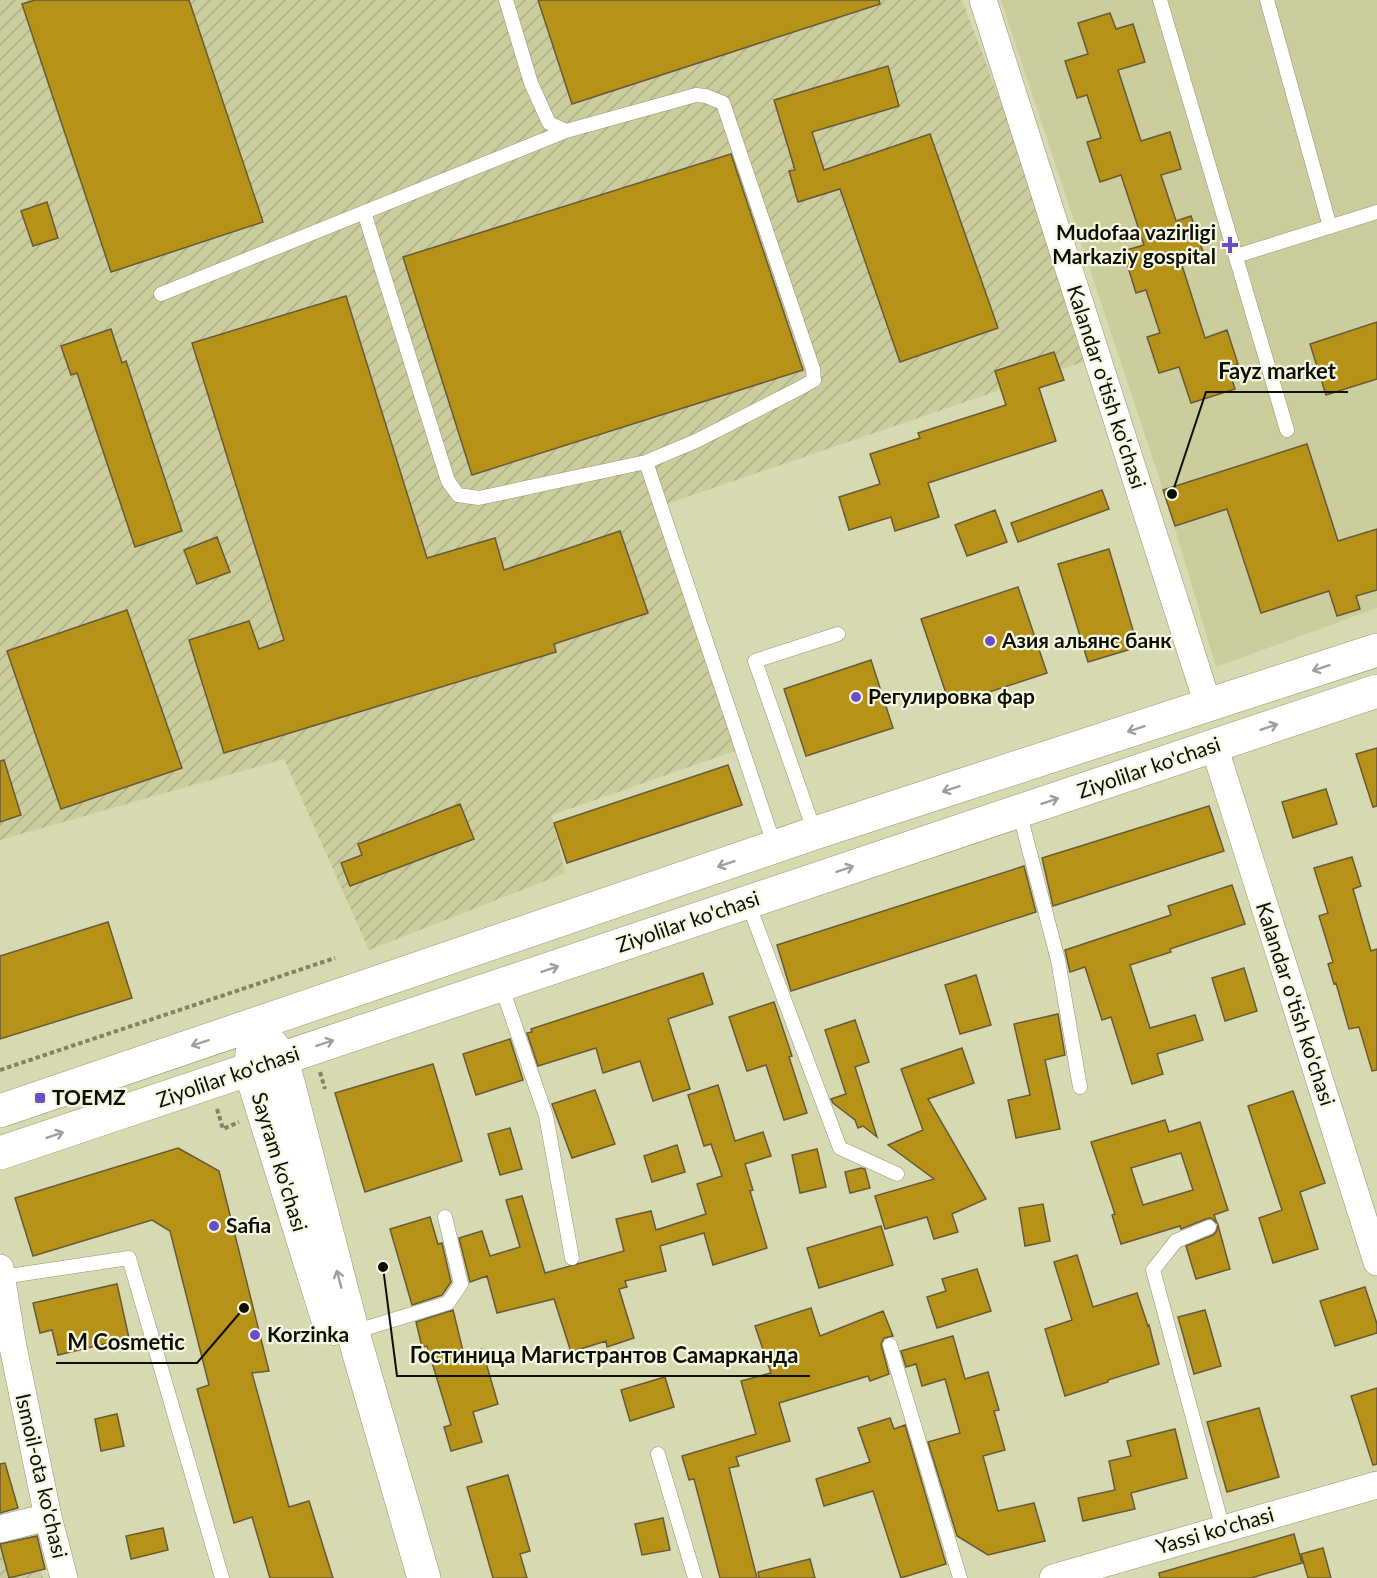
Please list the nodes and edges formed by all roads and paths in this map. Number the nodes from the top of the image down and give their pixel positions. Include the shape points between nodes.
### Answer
1 (506, 0) edge
2 (983, 0) edge
3 (1160, 0) edge
4 (1267, 0) edge
5 (566, 131) junction
6 (364, 212) junction
7 (1377, 212) edge
8 (1330, 227) junction
9 (1236, 256) junction
10 (161, 294) dead end
11 (1287, 430) dead end
12 (646, 462) junction
13 (837, 634) dead end
14 (1376, 654) edge
15 (1377, 691) edge
16 (1208, 705) junction
17 (1214, 746) junction
18 (1019, 811) junction
19 (815, 833) junction
20 (775, 847) junction
21 (790, 888) junction
22 (748, 903) junction
23 (335, 958) dead end
24 (291, 973) junction
25 (292, 979) dead end
26 (501, 985) junction
27 (186, 1008) junction
28 (189, 1019) dead end
29 (256, 1025) junction
30 (282, 1059) junction
31 (318, 1066) dead end
32 (250, 1069) junction
33 (0, 1070) edge
34 (1080, 1087) dead end
35 (325, 1089) dead end
36 (216, 1106) dead end
37 (0, 1112) edge
38 (246, 1120) dead end
39 (0, 1154) edge
40 (897, 1174) dead end
41 (445, 1217) dead end
42 (1209, 1227) dead end
43 (572, 1258) dead end
44 (1377, 1262) edge
45 (1, 1272) edge
46 (344, 1335) junction
47 (890, 1345) dead end
48 (658, 1454) dead end
49 (1377, 1485) edge
50 (48, 1517) junction
51 (0, 1529) edge
52 (1223, 1529) junction
53 (64, 1578) edge
54 (222, 1578) edge
55 (403, 1578) edge
56 (424, 1578) edge
57 (695, 1578) edge
58 (960, 1578) edge
59 (1053, 1578) edge

1 - 5 lane via 531,84 549,123
2 - 16 street, Kalandar o'tish ko'chasi
3 - 9 lane
4 - 8 lane
5 - 6 lane
5 - 12 lane via 696,95 723,103 813,369 814,380 807,384
6 - 10 lane
6 - 12 lane via 448,481 458,495 479,498
7 - 8 lane
8 - 9 lane
9 - 11 lane
12 - 20 lane
13 - 19 lane via 755,661
14 -> 16 main road, Ziyolilar ko'chasi
17 -> 15 main road, Ziyolilar ko'chasi
16 -> 19 main road, Ziyolilar ko'chasi
18 -> 17 main road, Ziyolilar ko'chasi
17 - 44 street, Kalandar o'tish ko'chasi
21 -> 18 main road, Ziyolilar ko'chasi
18 - 34 lane via 1058,960
19 - 20 main road, Ziyolilar ko'chasi
20 - 21 main road
20 -> 29 main road, Ziyolilar ko'chasi
21 - 22 main road, Ziyolilar ko'chasi
26 -> 22 main road, Ziyolilar ko'chasi
22 - 40 lane via 840,1148
23 - 24 path
24 - 25 path
24 - 27 path
30 -> 26 main road, Ziyolilar ko'chasi
26 - 43 lane via 546,1116
27 - 28 path
27 - 33 path
29 - 30 main road, Sayram ko'chasi
29 - 32 main road, Sayram ko'chasi
29 -> 37 main road, Ziyolilar ko'chasi
30 - 32 main road, Ziyolilar ko'chasi
46 -> 30 main road, Sayram ko'chasi
31 - 35 path
39 -> 32 main road, Ziyolilar ko'chasi
32 - 46 main road, Sayram ko'chasi
36 - 38 path via 224,1129
41 - 46 lane via 461,1284 448,1304
42 - 52 lane via 1176,1241 1153,1270
45 - 50 street, Ismoil-ota ko'chasi
45 - 54 lane via 129,1257
46 - 55 main road, Sayram ko'chasi
46 - 56 main road, Sayram ko'chasi
47 - 58 lane
48 - 57 lane
49 - 52 street, Yassi ko'chasi
50 - 51 street
50 - 53 street, Ismoil-ota ko'chasi
52 - 59 street, Yassi ko'chasi

